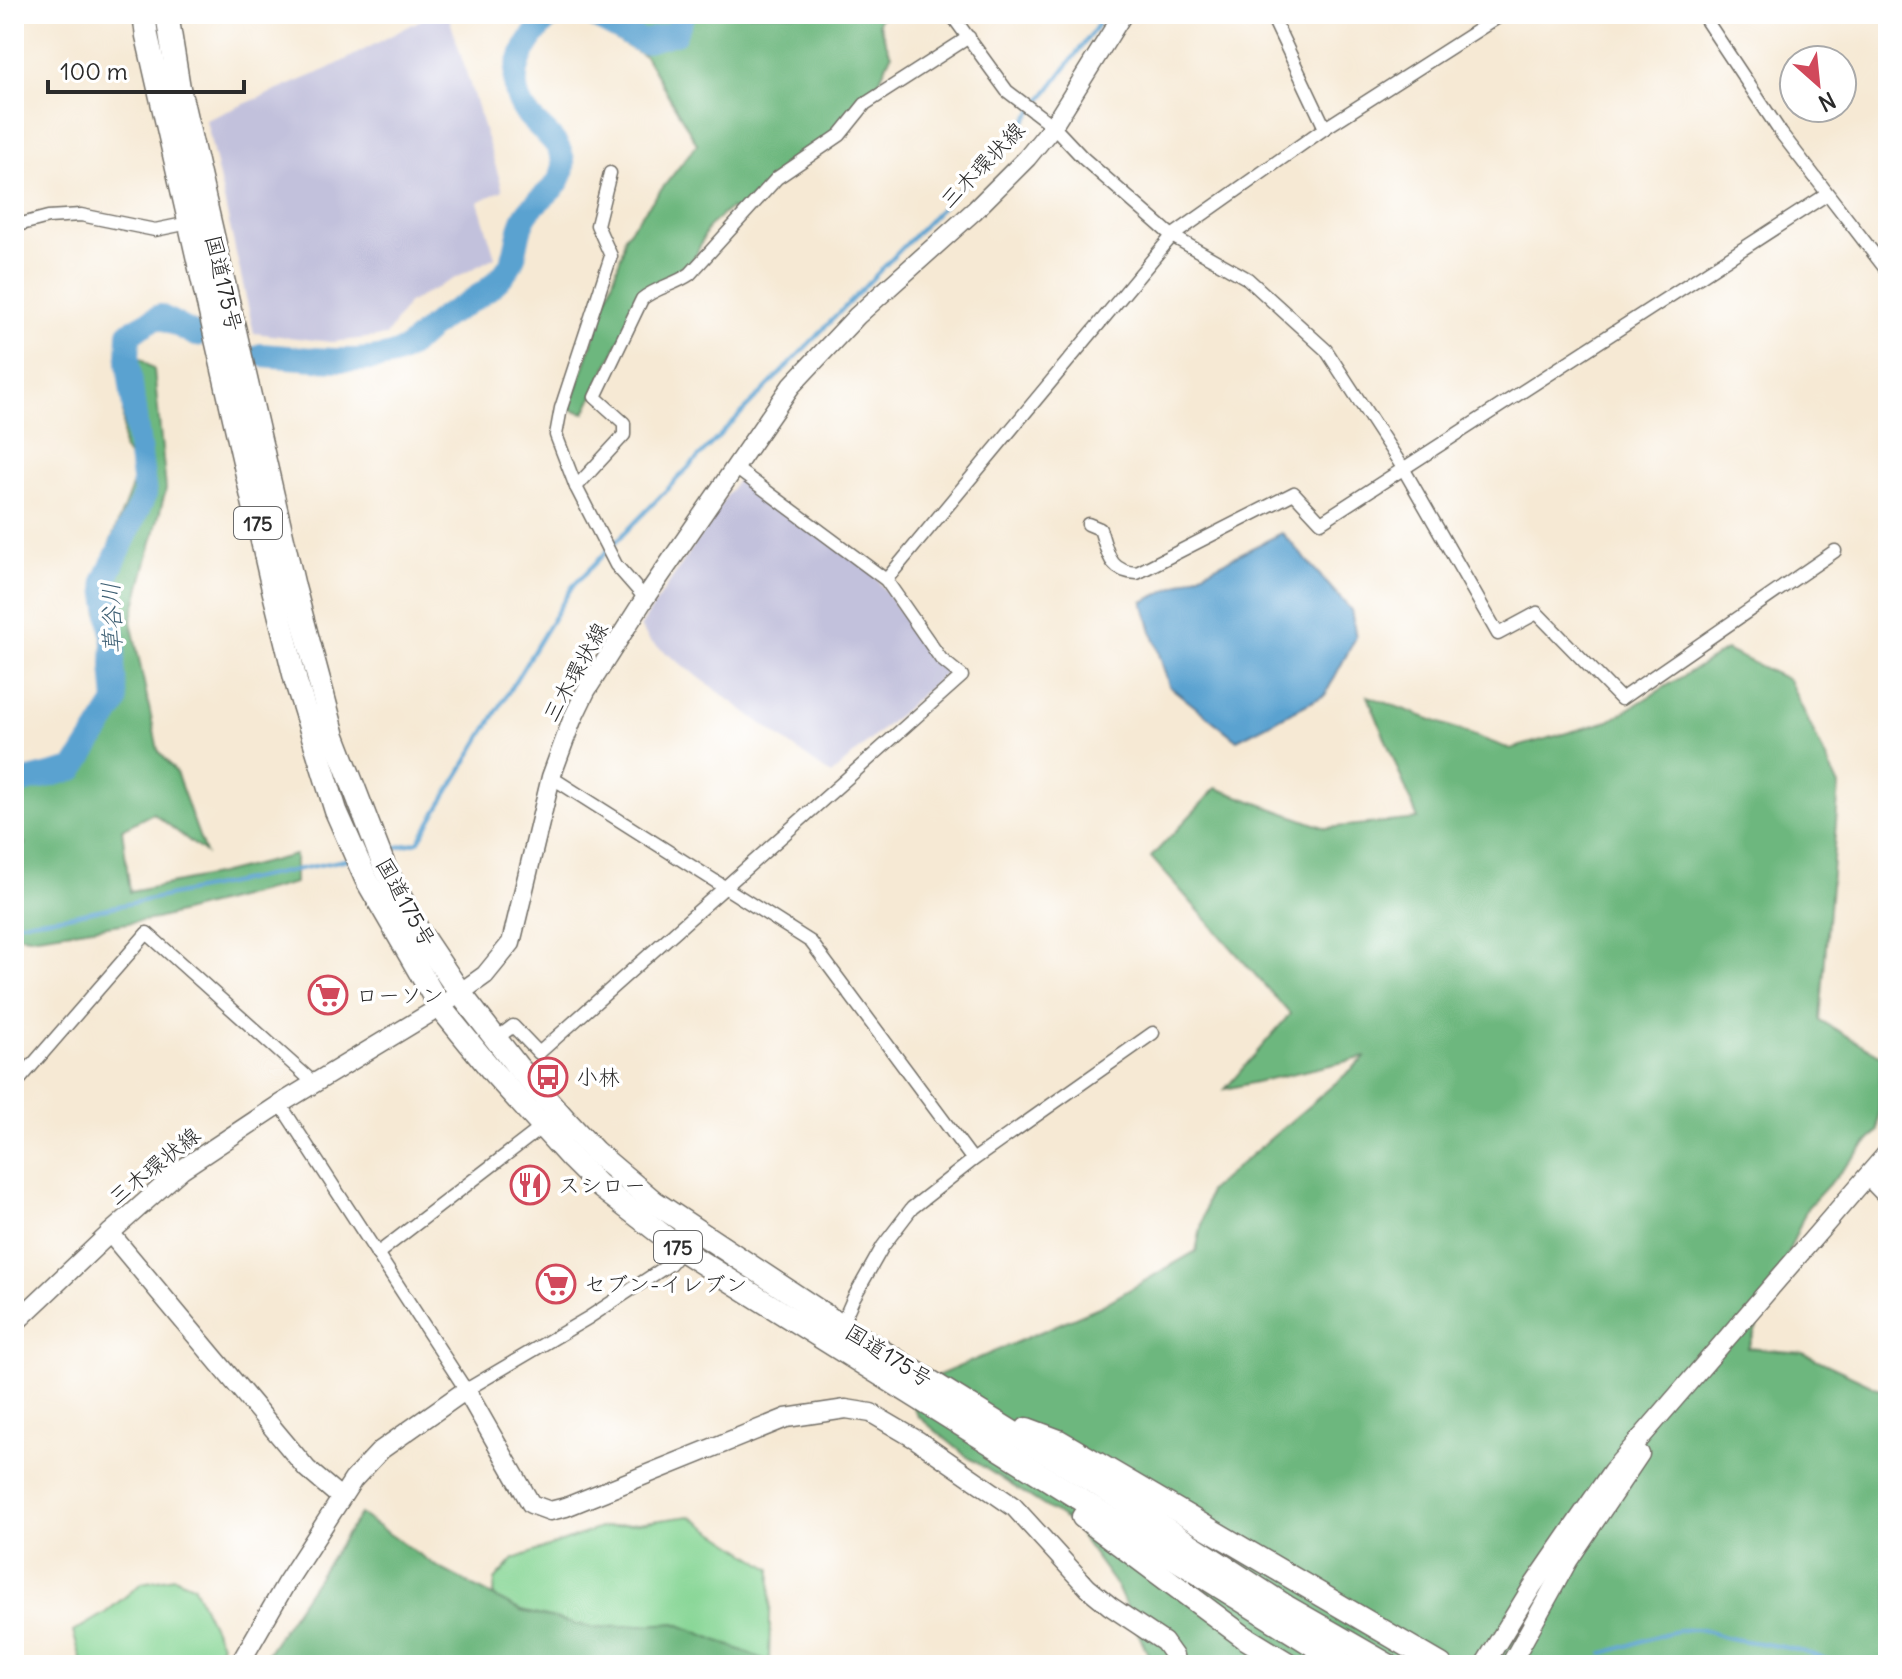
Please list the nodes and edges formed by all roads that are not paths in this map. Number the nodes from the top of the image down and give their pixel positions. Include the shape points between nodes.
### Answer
1 (144, 14) edge
2 (167, 14) edge
3 (951, 14) edge
4 (1123, 14) edge
5 (1271, 14) edge
6 (1702, 14) edge
7 (1501, 15) edge
8 (969, 37) junction
9 (1053, 126) junction
10 (1325, 128) junction
11 (610, 173) dead end
12 (1826, 195) junction
13 (199, 221) junction
14 (14, 226) edge
15 (1172, 236) junction
16 (1888, 272) edge
17 (734, 467) junction
18 (1403, 468) junction
19 (576, 487) junction
20 (1088, 524) dead end
21 (1835, 551) dead end
22 (886, 580) junction
23 (645, 598) junction
24 (551, 777) junction
25 (723, 888) junction
26 (460, 993) junction
27 (440, 1007) junction
28 (1153, 1033) dead end
29 (496, 1039) junction
30 (314, 1083) junction
31 (14, 1086) edge
32 (280, 1104) junction
33 (542, 1127) junction
34 (1888, 1152) edge
35 (973, 1160) junction
36 (1868, 1176) junction
37 (1888, 1197) edge
38 (698, 1231) junction
39 (110, 1233) junction
40 (683, 1251) junction
41 (377, 1254) junction
42 (14, 1324) edge
43 (841, 1326) junction
44 (1684, 1388) junction
45 (466, 1390) junction
46 (972, 1419) junction
47 (340, 1497) junction
48 (1281, 1615) junction
49 (239, 1665) edge
50 (1176, 1665) edge
51 (1290, 1665) edge
52 (1345, 1665) edge
53 (1388, 1665) edge
54 (1441, 1665) edge
55 (1484, 1665) edge
56 (1510, 1665) edge

1 - 13 highway, 国道175号 / 175
2 - 13 highway, 国道175号 / 175
3 - 8 street
4 - 9 street, 三木環状線
5 - 10 street
6 - 12 street
7 - 10 street
8 - 9 street via 1007,91
8 - 19 street via 865,104 840,135 777,178 690,274 642,299 595,397 624,423 624,435
9 - 15 street
9 - 17 street, 三木環状線 via 974,211 857,316 791,386
10 - 15 street
11 - 19 street via 597,225 611,256 556,435
12 - 16 street
12 - 18 street
13 - 14 street via 155,230 81,215
13 - 26 highway, 国道175号 / 175 via 334,736 385,868
13 - 27 highway, 国道175号 / 175 via 296,682 336,811 366,879
15 - 18 street via 1248,279 1326,350
15 - 22 street
17 - 22 street
17 - 23 street, 三木環状線
18 - 20 street via 1321,522 1294,493 1137,573 1112,564 1100,529
18 - 21 street via 1498,634 1537,613 1621,699
19 - 23 street via 616,565
22 - 25 street via 941,659 962,676
23 - 24 street, 三木環状線 via 586,691
24 - 25 street
24 - 26 street, 三木環状線 via 511,943 485,975
25 - 29 street via 539,1053 513,1026
25 - 35 street via 811,942
26 - 27 street, 三木環状線
26 - 29 highway, 国道175号 / 175
27 - 30 street, 三木環状線
27 - 33 highway, 国道175号 / 175
28 - 35 street
29 - 38 highway, 国道175号 / 175 via 595,1152
30 - 31 street via 147,933
30 - 32 street, 三木環状線
32 - 39 street, 三木環状線 via 182,1169
32 - 41 street
33 - 40 highway, 国道175号 / 175 via 598,1185
33 - 41 street
34 - 36 street
35 - 43 street via 912,1208 883,1246
36 - 37 street
36 - 44 street
38 - 40 street
38 - 43 highway, 国道175号 / 175
39 - 42 street, 三木環状線
39 - 47 street via 307,1469
40 - 45 street via 600,1310
40 - 46 highway, 国道175号 / 175
41 - 45 street
43 - 46 highway, 国道175号 / 175
44 - 55 street via 1604,1483
44 - 56 street via 1568,1561
45 - 47 street via 381,1450
45 - 50 street via 531,1504 550,1511 786,1418 846,1409 871,1413 1014,1507 1088,1588 1164,1642
46 - 48 highway, 国道175号 / 175
46 - 51 highway via 1024,1474 1244,1637
46 - 54 highway via 1059,1441
47 - 49 street
48 - 52 highway, 国道175号 / 175
48 - 53 highway, 国道175号 / 175

